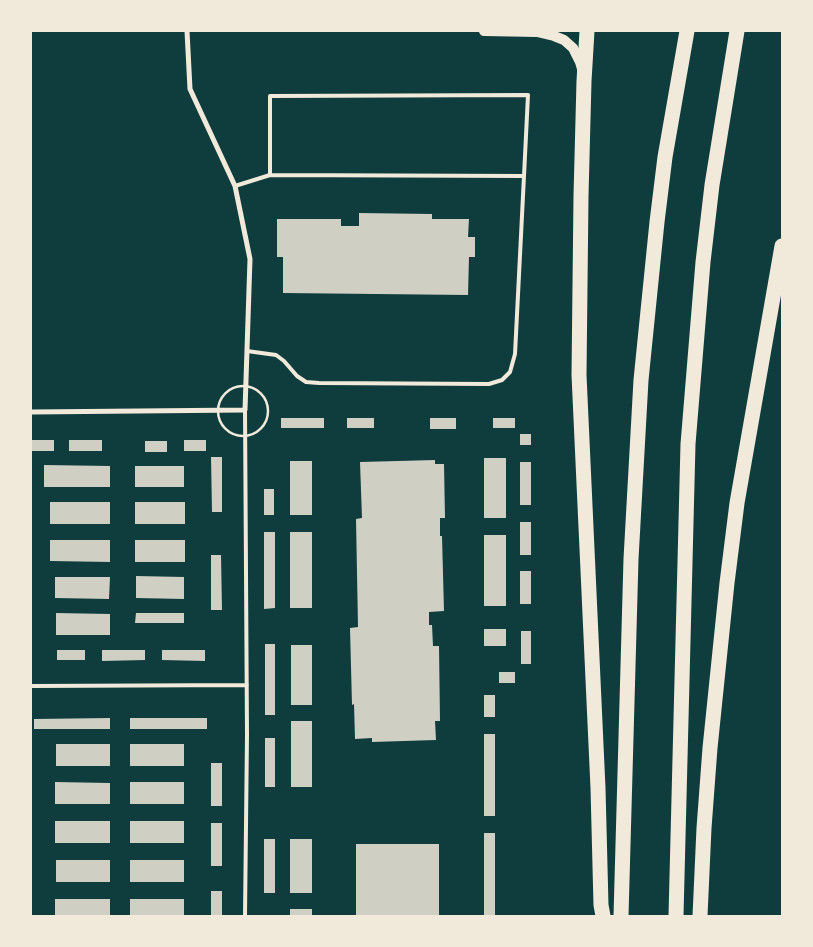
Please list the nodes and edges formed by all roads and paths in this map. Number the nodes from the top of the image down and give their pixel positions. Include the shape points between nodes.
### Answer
1 (187, 31) edge
2 (484, 31) edge
3 (587, 31) edge
4 (687, 31) edge
5 (737, 31) edge
6 (584, 81) junction
7 (270, 175) junction
8 (524, 176) junction
9 (235, 186) junction
10 (782, 246) edge
11 (247, 351) junction
12 (245, 410) junction
13 (31, 412) edge
14 (247, 685) junction
15 (31, 686) edge
16 (245, 916) edge
17 (603, 916) edge
18 (621, 916) edge
19 (676, 916) edge
20 (700, 916) edge

1 - 9 street via 190,90
2 - 6 main road via 538,32 564,40 573,48 580,62
3 - 6 highway
4 - 18 highway via 657,222 641,380 631,559
5 - 19 highway via 712,185 688,444
6 - 17 highway via 580,375
7 - 8 lane
7 - 8 lane via 270,96 528,95
7 - 9 lane
8 - 11 lane via 515,354 510,372 502,380 489,384 306,382 276,356
9 - 11 street via 250,259
10 - 20 highway via 737,502 727,583 710,748
11 - 12 street
12 - 13 street
12 - 14 lane
14 - 15 lane
14 - 16 lane

